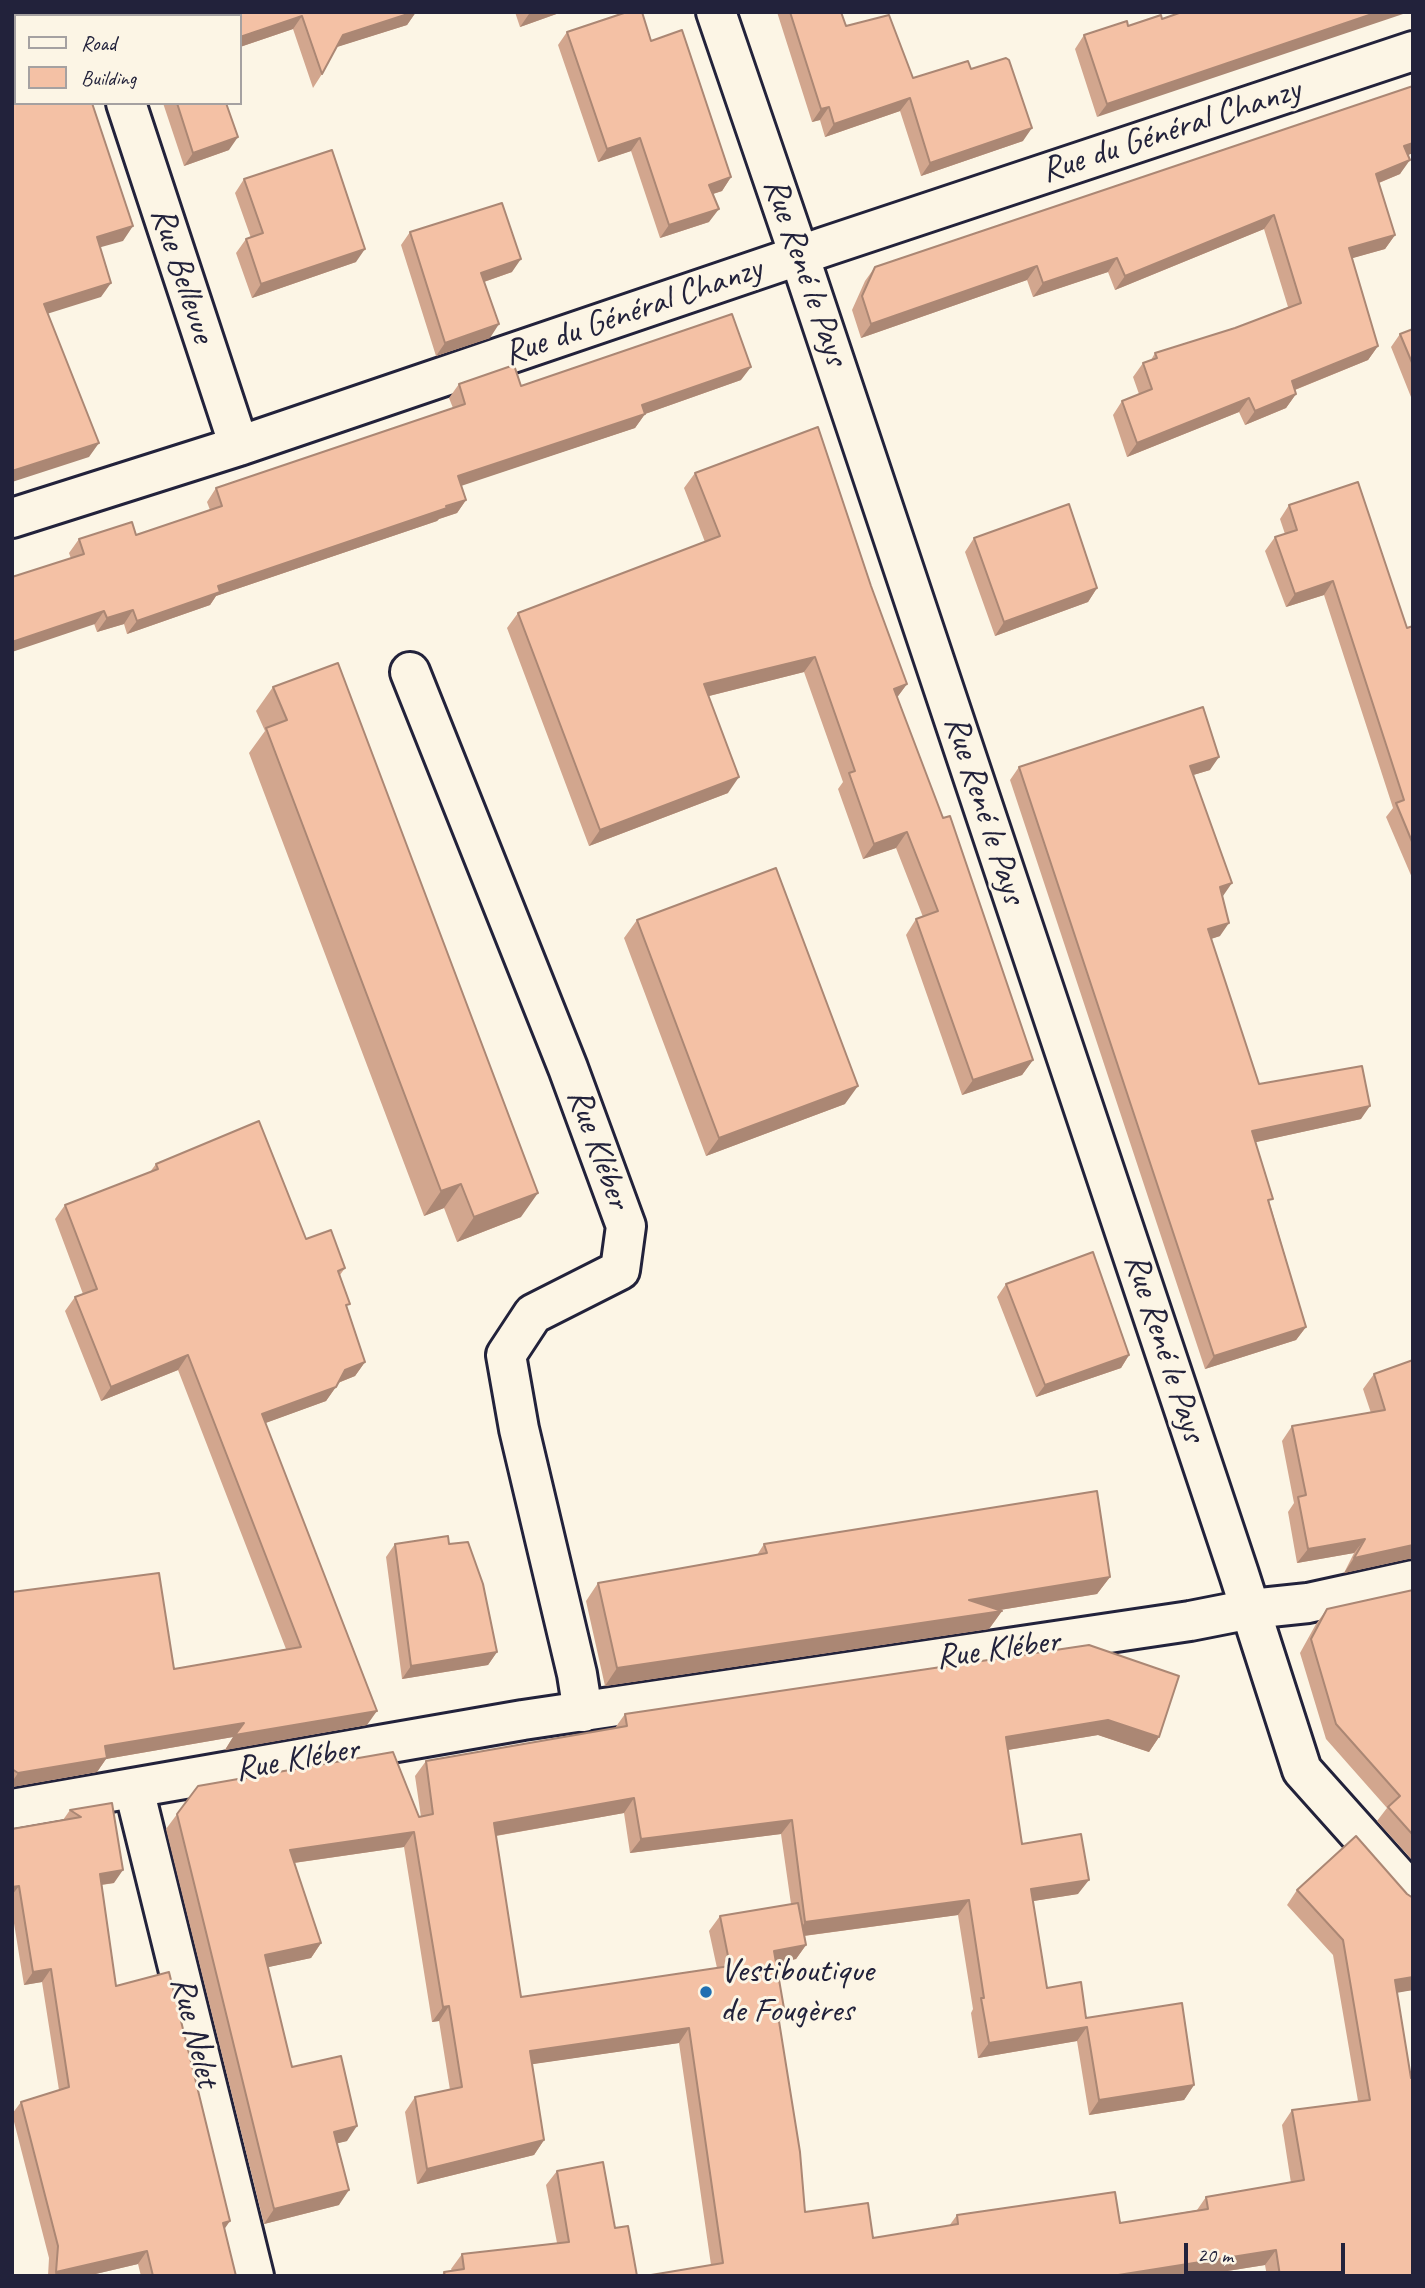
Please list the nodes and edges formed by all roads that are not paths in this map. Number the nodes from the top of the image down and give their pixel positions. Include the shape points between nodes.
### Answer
1 (716, 12) edge
2 (1413, 51) edge
3 (127, 105) edge
4 (799, 255) junction
5 (239, 446) junction
6 (12, 518) edge
7 (410, 672) dead end
8 (1413, 1580) edge
9 (1251, 1609) junction
10 (583, 1712) junction
11 (134, 1789) junction
12 (12, 1809) edge
13 (1413, 1894) edge
14 (254, 2276) edge

1 - 4 street, Rue René le Pays
2 - 4 street, Rue du Général Chanzy
3 - 5 street, Rue Bellevue
4 - 5 street, Rue du Général Chanzy
4 - 9 street, Rue René le Pays
5 - 6 street, Rue du Général Chanzy
7 - 10 street, Rue Kléber via 626,1226 620,1270 533,1314 506,1355
8 - 9 street, Rue Kléber via 1308,1603
9 - 10 street, Rue Kléber
9 - 13 street, Rue René le Pays via 1302,1770
10 - 11 street, Rue Kléber
11 - 12 street, Rue Kléber
11 - 14 street, Rue Nelet

